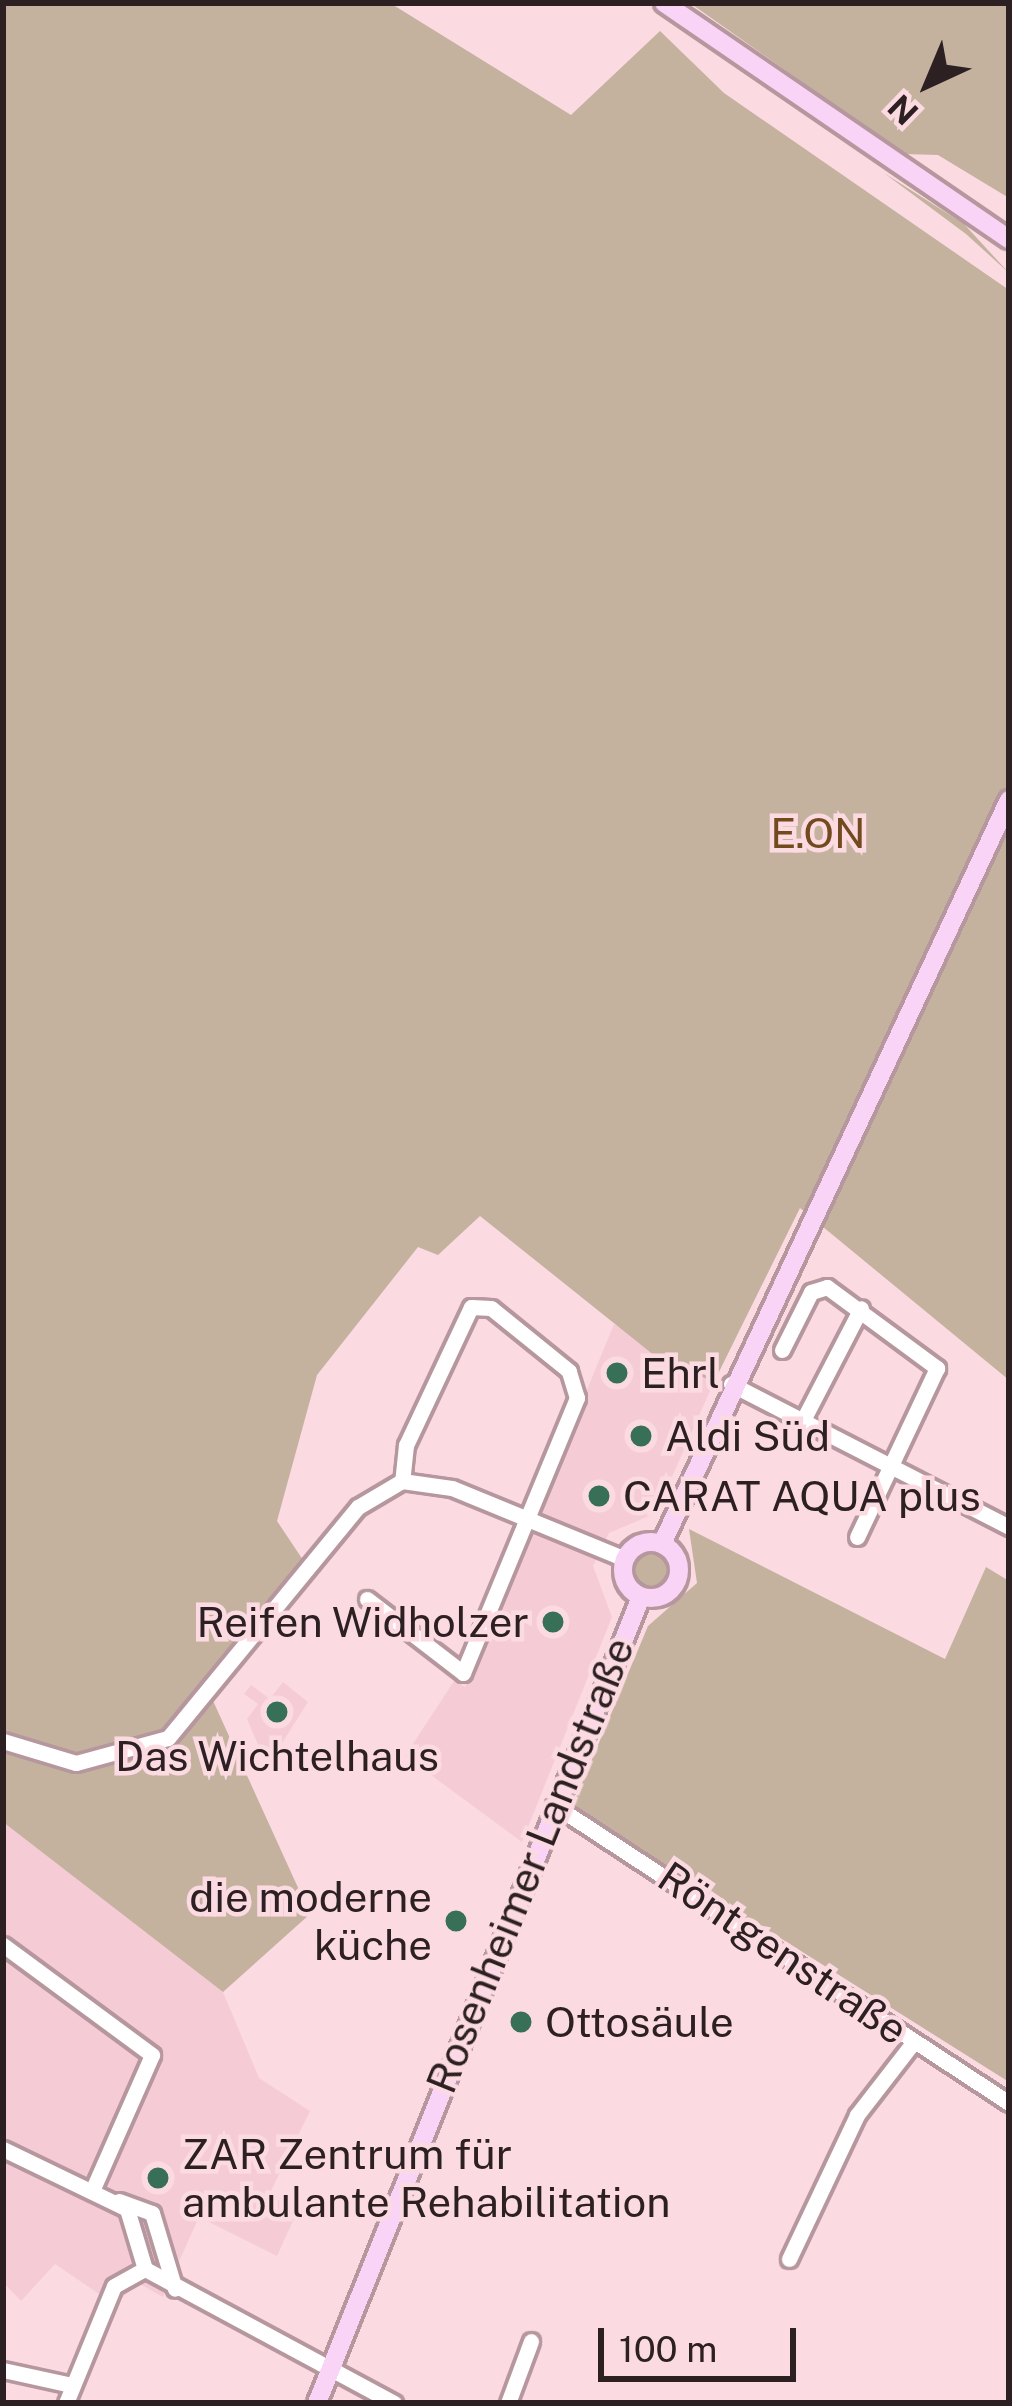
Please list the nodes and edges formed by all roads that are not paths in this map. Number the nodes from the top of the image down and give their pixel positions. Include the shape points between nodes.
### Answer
1 (664, 3) edge
2 (982, 224) junction
3 (1009, 239) edge
4 (1009, 249) edge
5 (1009, 800) edge
6 (861, 1308) junction
7 (782, 1350) dead end
8 (731, 1384) junction
9 (802, 1422) junction
10 (891, 1468) junction
11 (402, 1481) junction
12 (528, 1519) junction
13 (1009, 1527) edge
14 (857, 1537) dead end
15 (662, 1544) junction
16 (625, 1559) junction
17 (640, 1597) junction
18 (367, 1599) dead end
19 (3, 1741) edge
20 (554, 1804) junction
21 (3, 1945) edge
22 (912, 2044) junction
23 (1009, 2103) edge
24 (3, 2149) edge
25 (92, 2191) junction
26 (116, 2201) junction
27 (789, 2259) dead end
28 (146, 2269) junction
29 (175, 2289) junction
30 (531, 2341) dead end
31 (330, 2368) junction
32 (3, 2370) edge
33 (67, 2384) junction
34 (67, 2403) edge
35 (317, 2403) edge
36 (394, 2403) edge
37 (508, 2403) edge

1 - 2 main road
2 - 3 main road
2 - 4 main road
5 - 8 main road, Rosenheimer Landstraße
6 - 7 street via 818,1288
6 - 9 street
6 - 10 street via 937,1368
8 - 9 street
8 - 15 main road, Rosenheimer Landstraße
9 - 10 street
10 - 13 street
10 - 14 street
11 - 12 street
11 - 12 street via 406,1445 456,1325 471,1306 491,1307 558,1359 579,1392
11 - 19 street via 358,1508 168,1738 76,1763
12 - 16 street
12 - 18 street via 463,1673
15 - 16 main road
15 - 17 main road, Rosenheimer Landstraße via 677,1581
16 - 17 main road, Rosenheimer Landstraße via 625,1581
17 - 20 main road, Rosenheimer Landstraße
20 - 22 street, Röntgenstraße via 892,2020
20 - 31 main road, Rosenheimer Landstraße
21 - 25 street via 152,2055
22 - 23 street, Röntgenstraße via 941,2051
22 - 27 street via 857,2115
24 - 25 street
25 - 26 street
26 - 28 street via 137,2219
26 - 29 street via 152,2212
28 - 29 street
28 - 33 street via 114,2286
29 - 31 street
30 - 37 street
31 - 35 main road, Rosenheimer Landstraße
31 - 36 street
32 - 33 street
33 - 34 street

